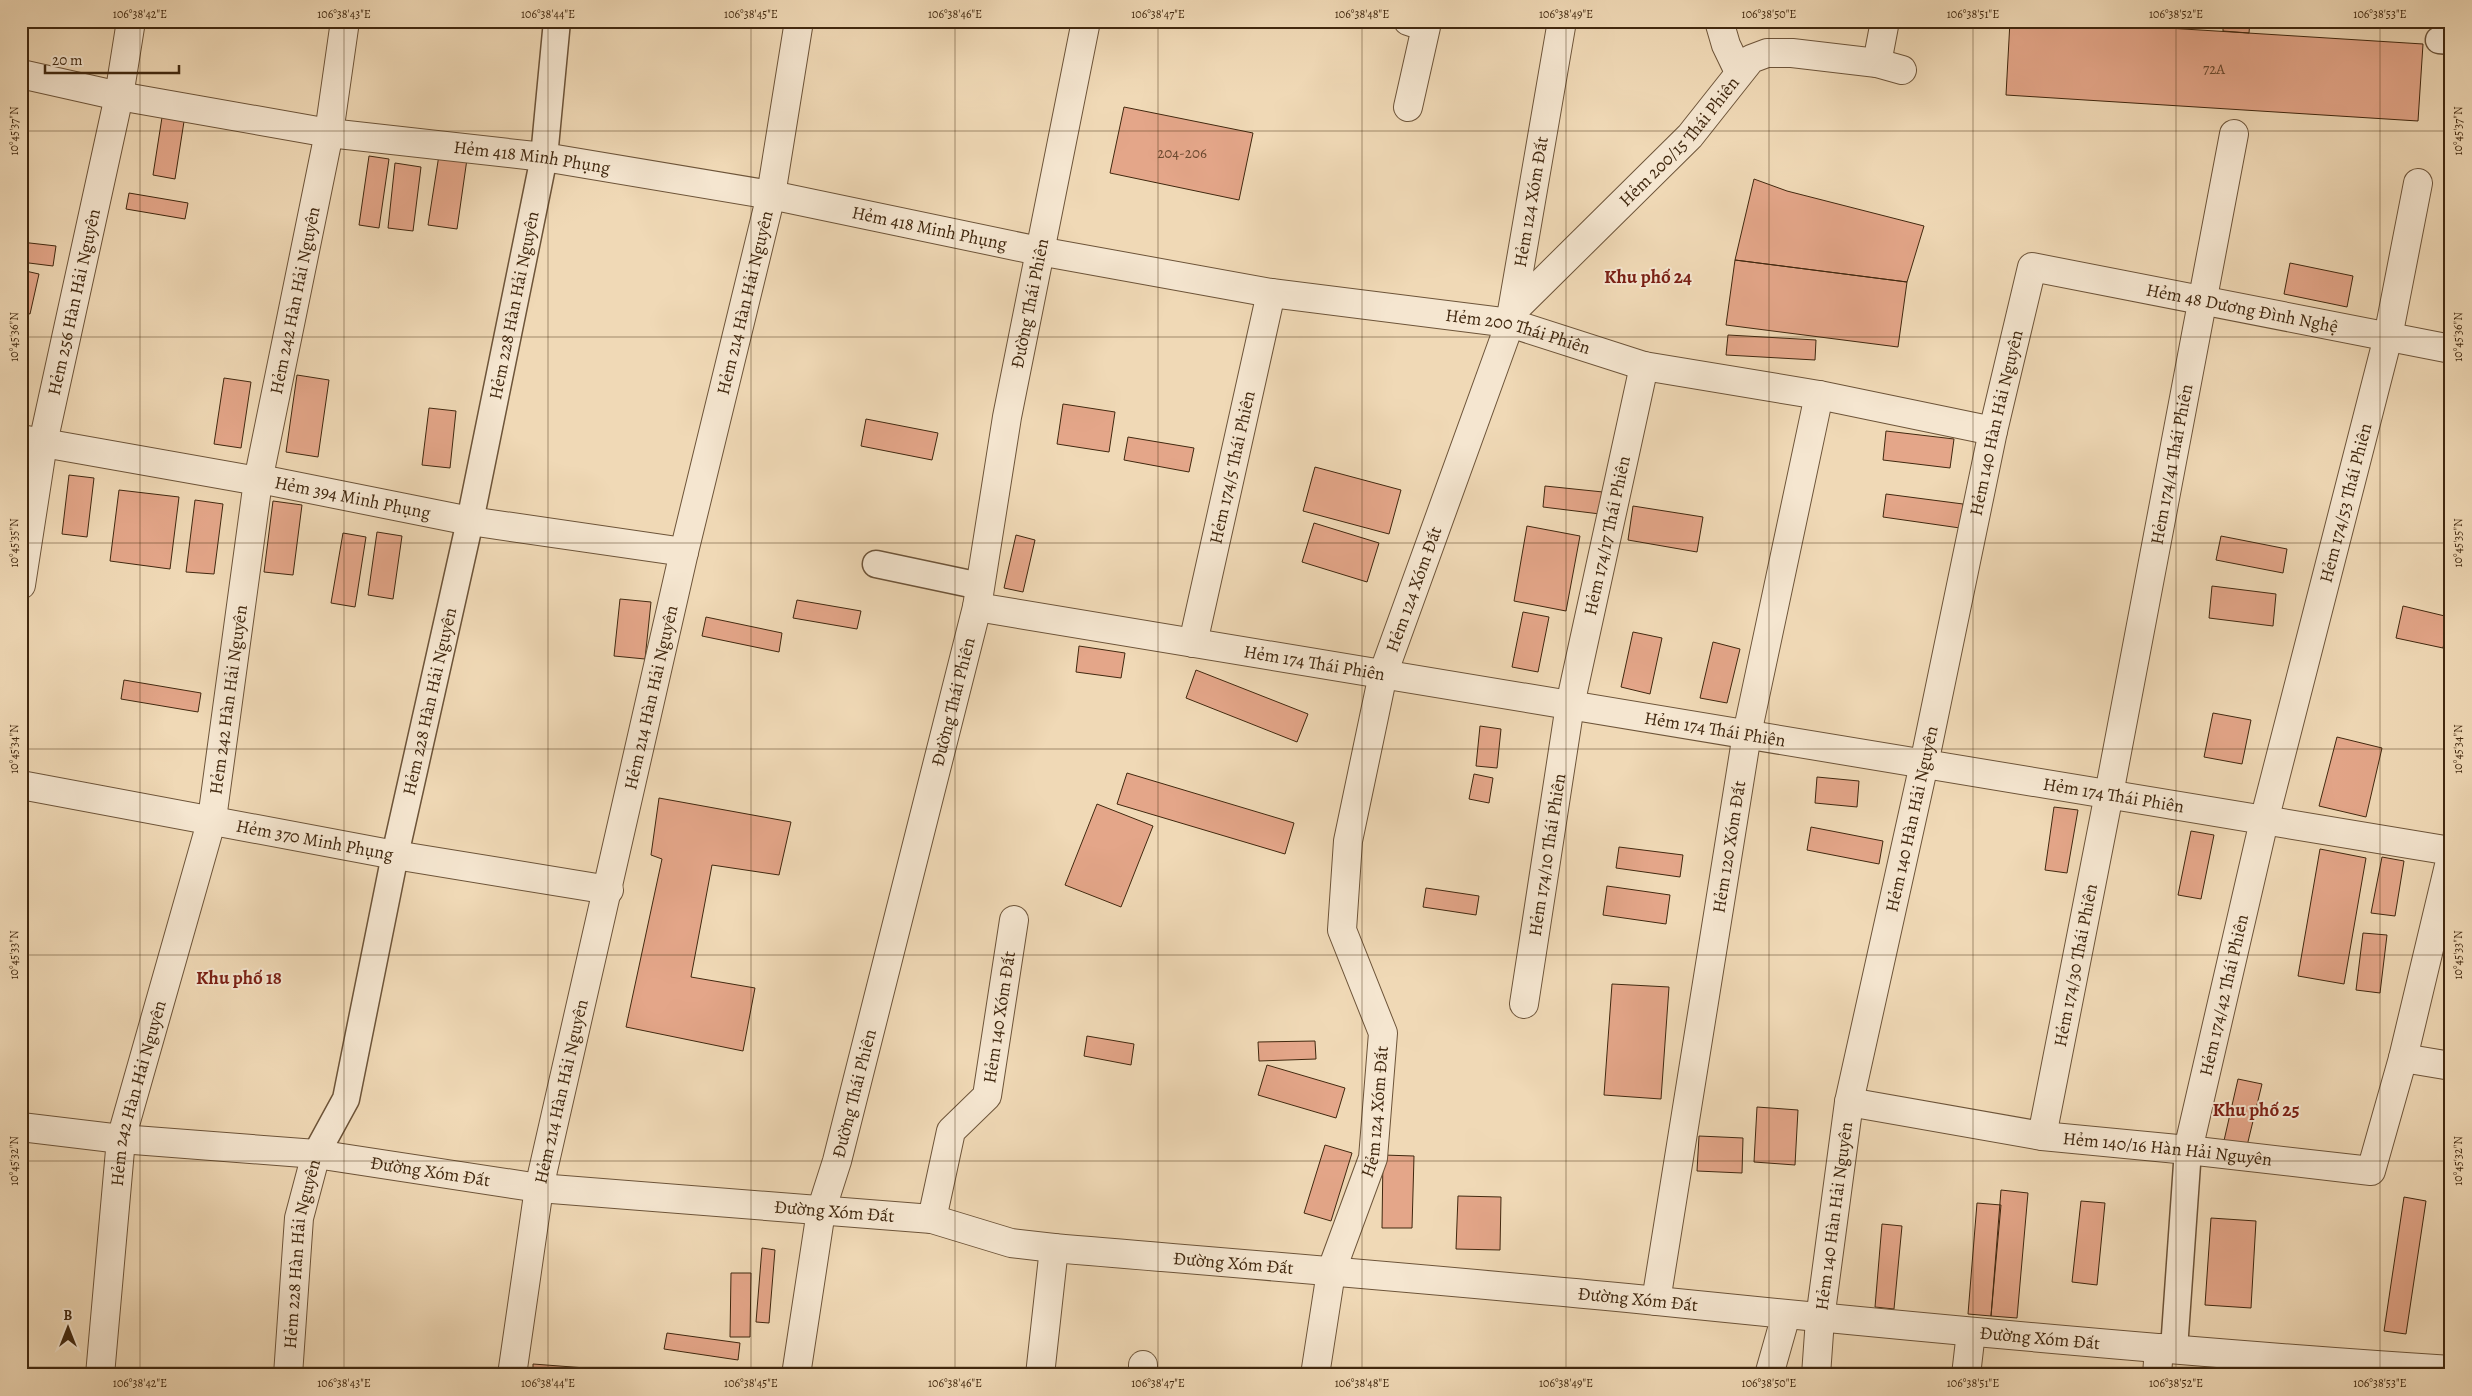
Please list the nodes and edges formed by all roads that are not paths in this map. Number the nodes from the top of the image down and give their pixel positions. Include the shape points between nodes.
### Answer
1 (131, 21) edge
2 (345, 21) edge
3 (557, 21) edge
4 (799, 21) edge
5 (1086, 21) edge
6 (1408, 21) edge
7 (1562, 21) edge
8 (1719, 21) edge
9 (1884, 21) edge
10 (1739, 72) junction
11 (21, 74) edge
12 (119, 96) junction
13 (1408, 107) dead end
14 (329, 133) junction
15 (2234, 134) dead end
16 (544, 157) junction
17 (2418, 183) dead end
18 (771, 195) junction
19 (1039, 251) junction
20 (2032, 267) joint
21 (1271, 293) junction
22 (2202, 300) junction
23 (1511, 318) junction
24 (2388, 336) junction
25 (2451, 349) edge
26 (1644, 366) junction
27 (1819, 395) junction
28 (1992, 431) junction
29 (32, 441) edge
30 (258, 481) junction
31 (470, 521) junction
32 (684, 552) junction
33 (876, 564) dead end
34 (21, 585) edge
35 (979, 597) junction
36 (1193, 643) junction
37 (1383, 674) junction
38 (1570, 705) junction
39 (1747, 734) junction
40 (1924, 764) junction
41 (21, 785) edge
42 (2109, 794) junction
43 (212, 819) junction
44 (2264, 821) junction
45 (2451, 851) edge
46 (395, 855) junction
47 (2451, 857) edge
48 (609, 890) junction
49 (1014, 920) dead end
50 (1524, 1004) dead end
51 (2403, 1058) junction
52 (2451, 1066) edge
53 (1849, 1102) junction
54 (21, 1127) edge
55 (2042, 1136) junction
56 (121, 1139) junction
57 (2188, 1150) junction
58 (316, 1154) junction
59 (539, 1188) junction
60 (821, 1211) junction
61 (932, 1219) junction
62 (1054, 1248) junction
63 (1331, 1272) junction
64 (1656, 1301) junction
65 (1786, 1315) junction
66 (1820, 1319) junction
67 (1971, 1332) junction
68 (2163, 1357) edge
69 (2305, 1368) edge
70 (2451, 1370) edge
71 (100, 1375) edge
72 (288, 1375) edge
73 (512, 1375) edge
74 (796, 1375) edge
75 (1040, 1375) edge
76 (1315, 1375) edge
77 (1769, 1375) edge
78 (1816, 1375) edge
79 (1966, 1375) edge

1 - 12 street, Hẻm 256 Hàn Hải Nguyên
2 - 14 street, Hẻm 242 Hàn Hải Nguyên
3 - 16 lane, Hẻm 228 Hàn Hải Nguyên
4 - 18 street, Hẻm 214 Hàn Hải Nguyên
5 - 19 street, Đường Thái Phiên
6 - 13 street via 1426,28
7 - 23 street, Hẻm 124 Xóm Đất
8 - 10 street
9 - 10 street, Hẻm 200/15 Thái Phiên via 1890,66 1827,56 1767,53 1751,59
10 - 23 street, Hẻm 200/15 Thái Phiên via 1690,136
11 - 12 street, Hẻm 418 Minh Phụng
12 - 14 street, Hẻm 418 Minh Phụng
12 - 29 street, Hẻm 256 Hàn Hải Nguyên
14 - 16 street, Hẻm 418 Minh Phụng
14 - 30 street, Hẻm 242 Hàn Hải Nguyên
15 - 22 street, Hẻm 174/41 Thái Phiên
16 - 18 street, Hẻm 418 Minh Phụng
16 - 31 lane, Hẻm 228 Hàn Hải Nguyên
17 - 24 street, Hẻm 174/53 Thái Phiên
18 - 19 street, Hẻm 418 Minh Phụng
18 - 32 street, Hẻm 214 Hàn Hải Nguyên
19 - 21 street, Hẻm 200 Thái Phiên
19 - 35 street, Đường Thái Phiên
20 - 22 street, Hẻm 48 Dương Đình Nghệ
20 - 28 street, Hẻm 140 Hàn Hải Nguyên
21 - 23 street, Hẻm 200 Thái Phiên
21 - 36 street, Hẻm 174/5 Thái Phiên
22 - 24 street, Hẻm 48 Dương Đình Nghệ
22 - 42 street, Hẻm 174/41 Thái Phiên
23 - 26 street, Hẻm 200 Thái Phiên
23 - 37 street, Hẻm 124 Xóm Đất
24 - 25 street, Hẻm 48 Dương Đình Nghệ
24 - 44 street, Hẻm 174/53 Thái Phiên
26 - 27 street, Hẻm 200 Thái Phiên
26 - 38 street, Hẻm 174/17 Thái Phiên
27 - 28 street, Hẻm 200 Thái Phiên
27 - 39 street, Hẻm 120 Xóm Đất
28 - 40 street, Hẻm 140 Hàn Hải Nguyên
29 - 30 street, Hẻm 394 Minh Phụng
29 - 34 street, Hẻm 256 Hàn Hải Nguyên
30 - 31 street, Hẻm 394 Minh Phụng
30 - 43 street, Hẻm 242 Hàn Hải Nguyên
31 - 32 street, Hẻm 394 Minh Phụng
31 - 46 lane, Hẻm 228 Hàn Hải Nguyên
32 - 48 street, Hẻm 214 Hàn Hải Nguyên
33 - 35 lane
35 - 36 street, Hẻm 174 Thái Phiên
35 - 60 street, Đường Thái Phiên via 837,1161
36 - 37 street, Hẻm 174 Thái Phiên
37 - 38 street, Hẻm 174 Thái Phiên
37 - 63 street, Hẻm 124 Xóm Đất via 1348,841 1342,930 1384,1033 1373,1158
38 - 39 street, Hẻm 174 Thái Phiên
38 - 50 street, Hẻm 174/10 Thái Phiên
39 - 40 street, Hẻm 174 Thái Phiên
39 - 64 street, Hẻm 120 Xóm Đất
40 - 42 street, Hẻm 174 Thái Phiên
40 - 53 street, Hẻm 140 Hàn Hải Nguyên
41 - 43 street, Hẻm 370 Minh Phụng
42 - 44 street, Hẻm 174 Thái Phiên
42 - 55 street, Hẻm 174/30 Thái Phiên
43 - 46 street, Hẻm 370 Minh Phụng
43 - 56 street, Hẻm 242 Hàn Hải Nguyên
44 - 45 street, Hẻm 174 Thái Phiên
44 - 57 street, Hẻm 174/42 Thái Phiên
46 - 48 street, Hẻm 370 Minh Phụng
46 - 58 lane, Hẻm 228 Hàn Hải Nguyên via 346,1099
47 - 51 street
48 - 59 street, Hẻm 214 Hàn Hải Nguyên
49 - 61 street, Hẻm 140 Xóm Đất via 987,1096 951,1131
51 - 52 street
51 - 57 street, Hẻm 140/16 Hàn Hải Nguyên via 2371,1171
53 - 55 street, Hẻm 140/16 Hàn Hải Nguyên
53 - 66 street, Hẻm 140 Hàn Hải Nguyên
54 - 56 street, Đường Xóm Đất
55 - 57 street, Hẻm 140/16 Hàn Hải Nguyên
56 - 58 street, Đường Xóm Đất
56 - 71 street, Hẻm 242 Hàn Hải Nguyên
57 - 68 lane, Hẻm 174/42 Thái Phiên
58 - 59 street, Đường Xóm Đất
58 - 72 street, Hẻm 228 Hàn Hải Nguyên via 299,1218
59 - 60 street, Đường Xóm Đất
59 - 73 street, Hẻm 214 Hàn Hải Nguyên
60 - 61 street, Đường Xóm Đất
60 - 74 street, Đường Thái Phiên
61 - 62 street, Đường Xóm Đất via 1011,1243
62 - 63 street, Đường Xóm Đất
62 - 75 street
63 - 64 street, Đường Xóm Đất
63 - 76 street, Hẻm 124 Xóm Đất
64 - 65 street, Đường Xóm Đất
65 - 66 street, Đường Xóm Đất
65 - 77 street, Hẻm 140 Hàn Hải Nguyên
66 - 67 street, Đường Xóm Đất
66 - 78 street, Hẻm 140 Hàn Hải Nguyên
67 - 68 street, Đường Xóm Đất
67 - 79 street
68 - 69 street, Đường Xóm Đất
69 - 70 street, Đường Xóm Đất

